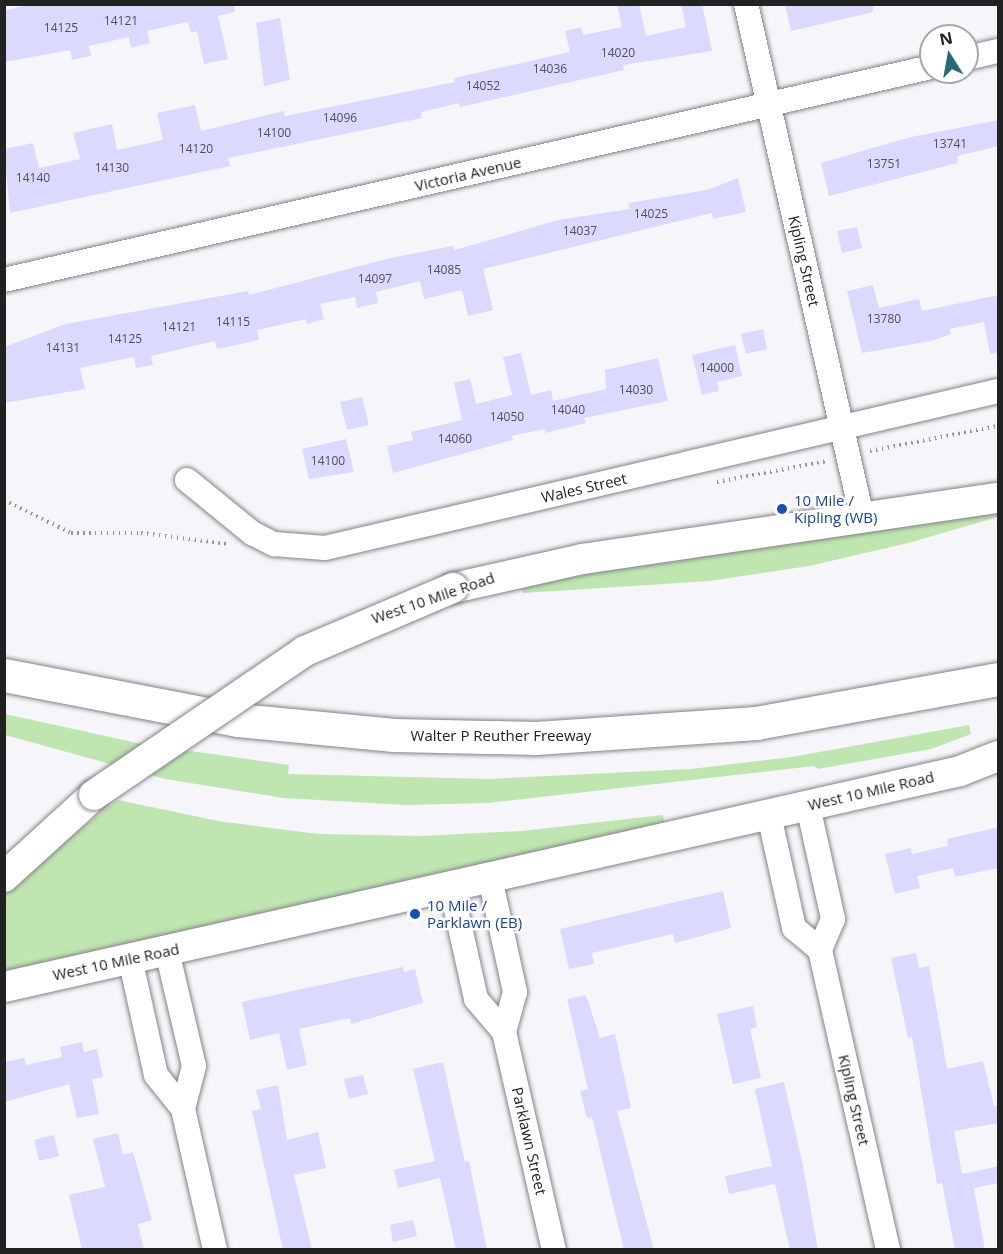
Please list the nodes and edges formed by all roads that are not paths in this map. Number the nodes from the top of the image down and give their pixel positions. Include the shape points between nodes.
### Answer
1 (746, 4) edge
2 (999, 51) edge
3 (979, 55) edge
4 (919, 70) edge
5 (768, 105) junction
6 (4, 280) edge
7 (999, 392) edge
8 (843, 428) junction
9 (187, 480) dead end
10 (999, 498) edge
11 (862, 517) junction
12 (4, 675) edge
13 (999, 679) edge
14 (997, 756) edge
15 (94, 795) junction
16 (808, 806) junction
17 (769, 815) junction
18 (4, 859) edge
19 (4, 877) edge
20 (490, 878) junction
21 (451, 887) junction
22 (820, 950) junction
23 (167, 951) junction
24 (130, 958) junction
25 (4, 987) edge
26 (504, 1032) junction
27 (183, 1109) junction
28 (215, 1250) edge
29 (554, 1250) edge
30 (888, 1250) edge

1 - 5 street, Kipling Street
2 - 3 street
4 - 5 street, Victoria Avenue
5 - 6 street, Victoria Avenue
5 - 8 street, Kipling Street
7 - 8 street, Wales Street
8 - 9 street, Wales Street via 325,548 274,544 252,532
8 - 11 street, Kipling Street
10 - 11 main road, West 10 Mile Road
11 - 15 main road, West 10 Mile Road, bridge via 583,559 453,588 305,651
12 - 13 highway, Walter P Reuther Freeway via 249,722 394,735 514,738 606,736 756,723
14 - 16 main road, West 10 Mile Road via 960,771
15 - 18 main road, West 10 Mile Road
15 - 19 main road
16 - 17 main road, West 10 Mile Road
16 - 22 street via 833,919
17 - 20 main road, West 10 Mile Road
17 - 22 street via 794,928
20 - 21 main road, West 10 Mile Road
20 - 26 street, Parklawn Street via 515,992
21 - 23 main road, West 10 Mile Road
21 - 26 street, Parklawn Street via 476,999
22 - 30 street, Kipling Street
23 - 24 main road, West 10 Mile Road
23 - 27 street via 194,1066
24 - 25 main road, West 10 Mile Road
24 - 27 street via 156,1075
26 - 29 street, Parklawn Street
27 - 28 street

